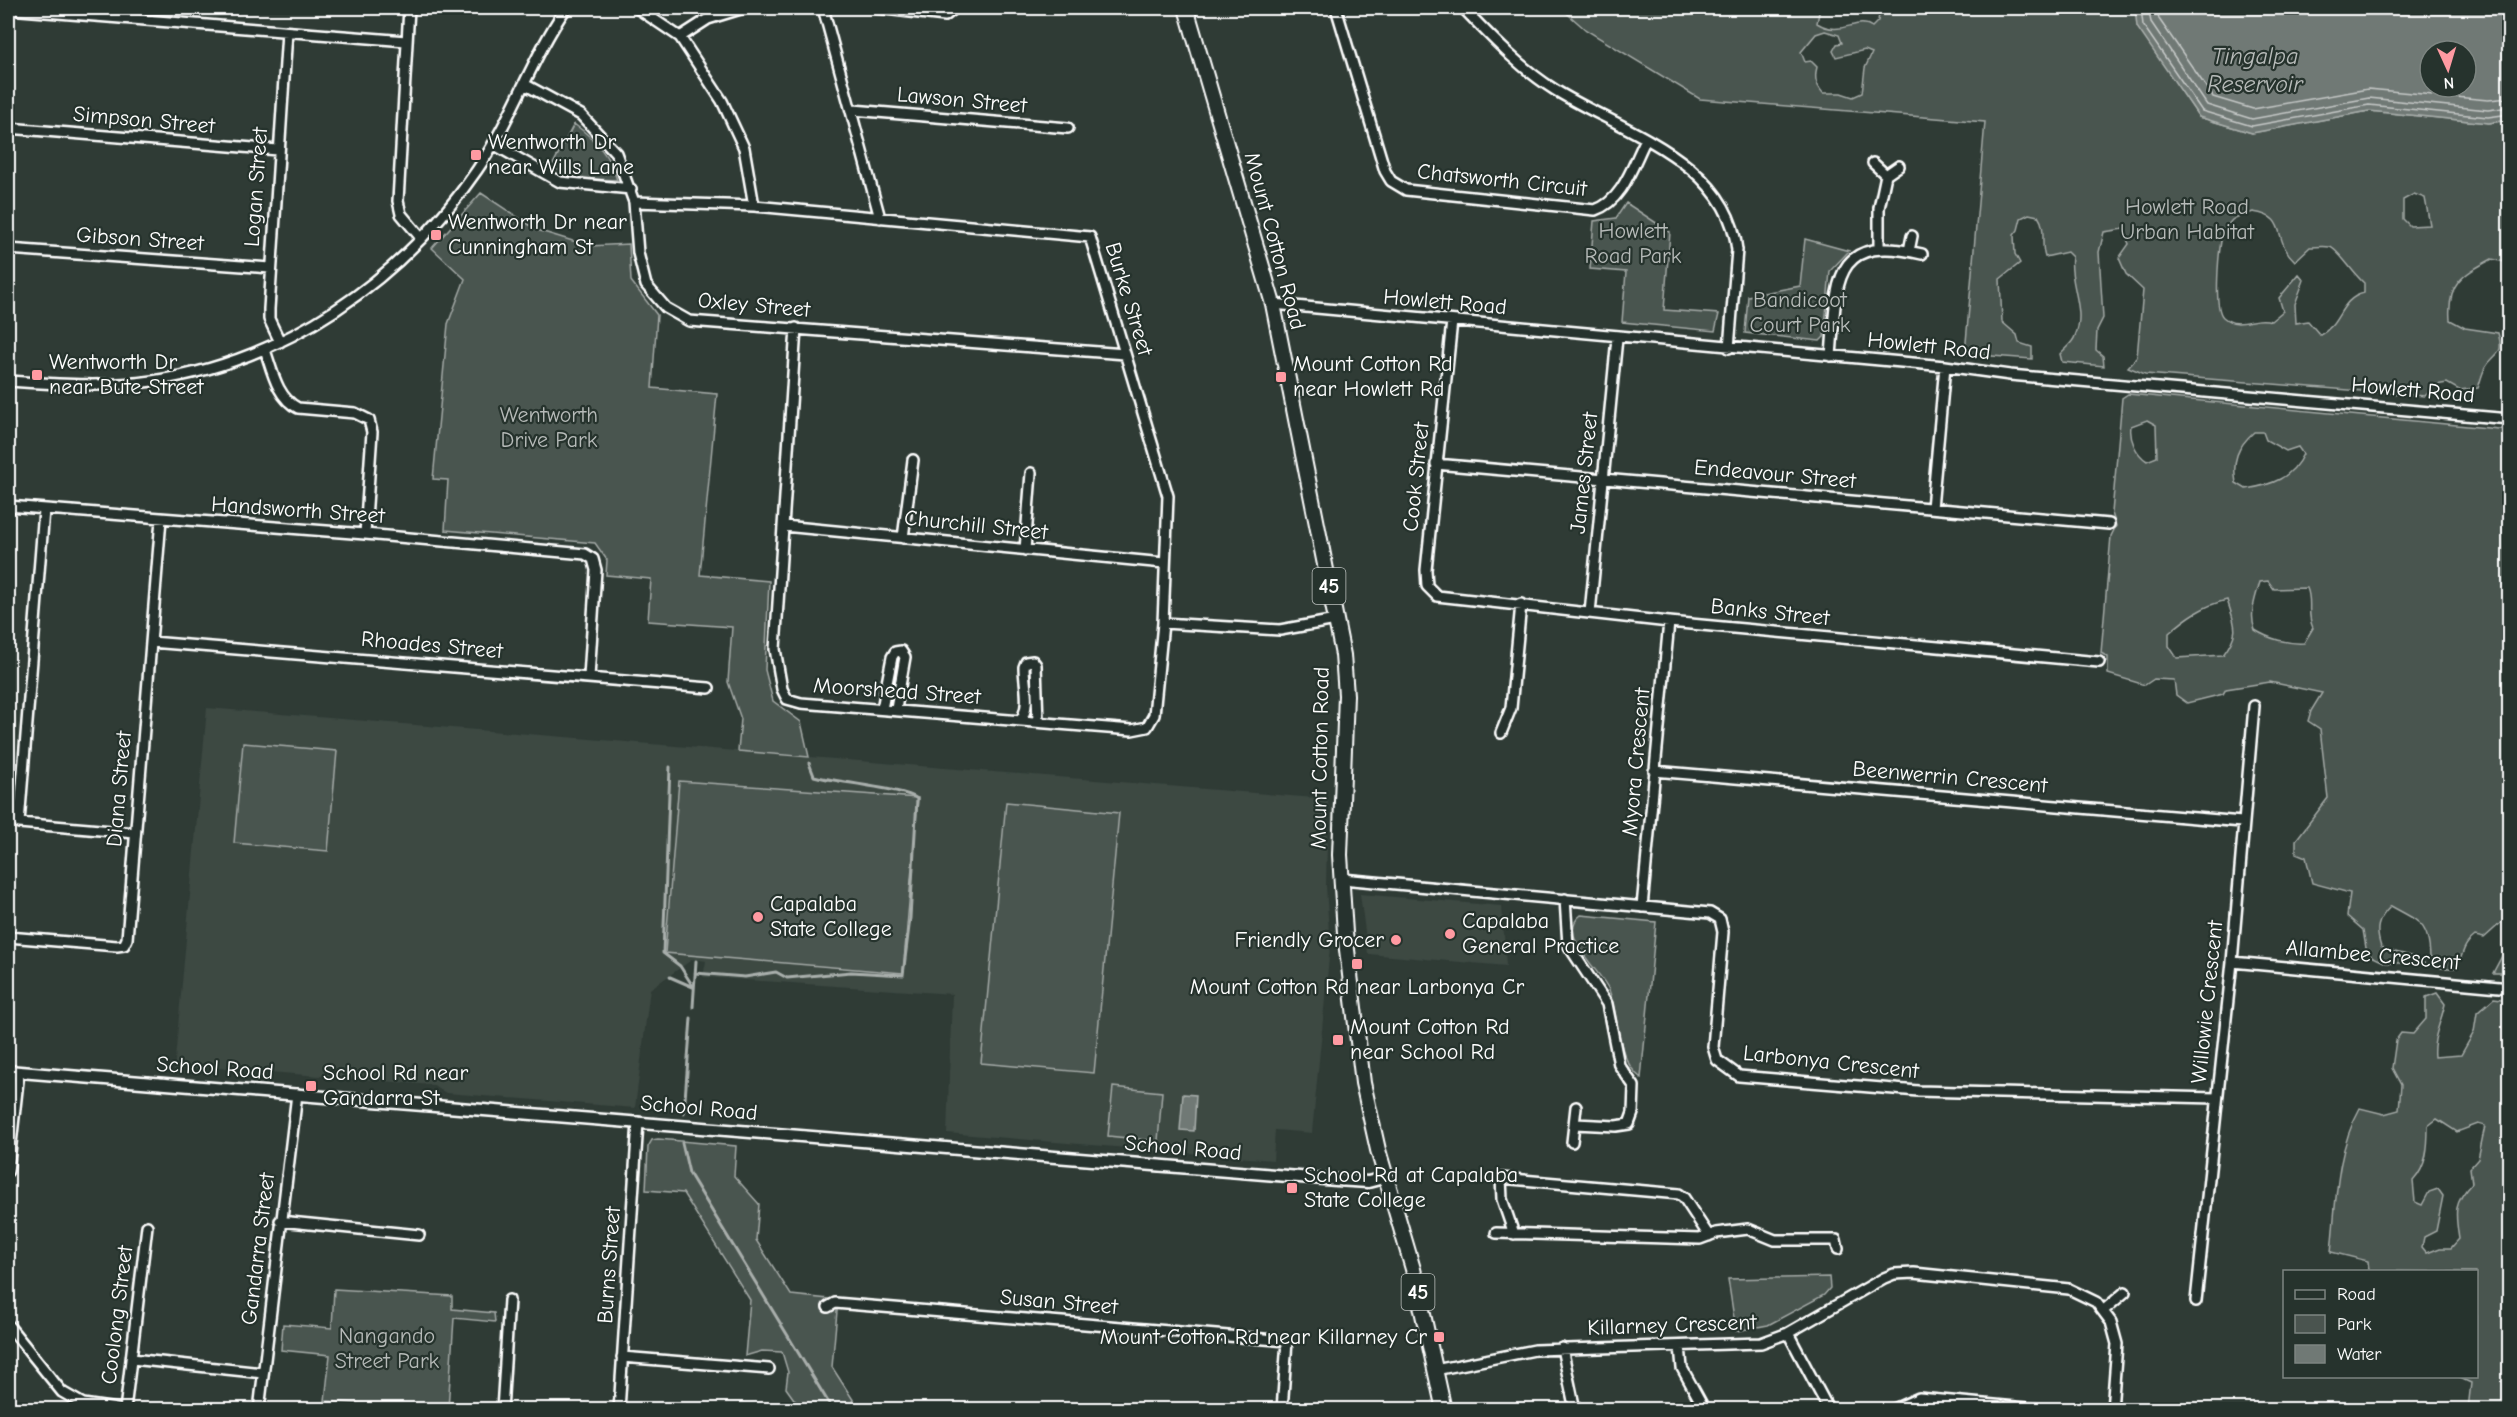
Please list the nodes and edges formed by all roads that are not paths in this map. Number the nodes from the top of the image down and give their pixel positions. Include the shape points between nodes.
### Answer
1 (409, 8) edge
2 (566, 8) edge
3 (638, 8) edge
4 (744, 8) edge
5 (823, 8) edge
6 (876, 8) edge
7 (955, 8) edge
8 (1186, 8) edge
9 (1336, 8) edge
10 (1463, 8) edge
11 (8, 9) edge
12 (287, 32) junction
13 (680, 37) junction
14 (406, 41) junction
15 (524, 84) junction
16 (853, 110) junction
17 (8, 128) edge
18 (1068, 128) dead end
19 (1646, 139) junction
20 (493, 144) junction
21 (278, 150) junction
22 (1873, 164) dead end
23 (1899, 166) dead end
24 (1886, 175) junction
25 (631, 189) junction
26 (634, 202) junction
27 (754, 206) junction
28 (880, 218) junction
29 (1912, 236) dead end
30 (421, 238) junction
31 (1879, 248) junction
32 (8, 249) edge
33 (1909, 251) junction
34 (1922, 254) dead end
35 (270, 268) junction
36 (1273, 304) junction
37 (1452, 321) junction
38 (796, 328) junction
39 (1617, 338) junction
40 (280, 342) junction
41 (1729, 348) junction
42 (265, 350) junction
43 (1125, 354) junction
44 (1831, 356) junction
45 (1945, 366) junction
46 (8, 381) edge
47 (2510, 418) edge
48 (913, 460) dead end
49 (1436, 464) junction
50 (1031, 472) dead end
51 (1603, 478) junction
52 (8, 506) edge
53 (1932, 508) junction
54 (44, 510) junction
55 (161, 519) junction
56 (2109, 524) dead end
57 (784, 526) junction
58 (365, 534) junction
59 (903, 538) junction
60 (1025, 550) junction
61 (1164, 563) junction
62 (1437, 596) joint
63 (1521, 604) junction
64 (1590, 613) junction
65 (1336, 620) junction
66 (1669, 622) junction
67 (1162, 623) junction
68 (151, 642) junction
69 (2098, 662) dead end
70 (589, 677) junction
71 (709, 688) dead end
72 (2254, 706) dead end
73 (882, 708) junction
74 (896, 710) junction
75 (1154, 715) joint
76 (1021, 720) junction
77 (1038, 722) junction
78 (1501, 733) dead end
79 (1654, 771) junction
80 (2242, 822) junction
81 (135, 833) junction
82 (1342, 879) junction
83 (1565, 899) junction
84 (1642, 907) junction
85 (8, 937) edge
86 (2232, 962) junction
87 (2510, 988) edge
88 (13, 1072) edge
89 (297, 1094) junction
90 (2217, 1098) junction
91 (1576, 1107) dead end
92 (638, 1122) junction
93 (1575, 1124) junction
94 (1572, 1142) dead end
95 (8, 1171) edge
96 (1387, 1177) junction
97 (280, 1221) junction
98 (147, 1226) dead end
99 (1496, 1233) dead end
100 (1514, 1234) junction
101 (419, 1235) dead end
102 (1709, 1236) junction
103 (1838, 1249) dead end
104 (2125, 1292) dead end
105 (509, 1300) dead end
106 (2196, 1301) dead end
107 (828, 1307) dead end
108 (2104, 1310) junction
109 (8, 1325) edge
110 (1788, 1333) junction
111 (1680, 1346) junction
112 (1562, 1348) junction
113 (622, 1357) junction
114 (132, 1359) junction
115 (770, 1369) dead end
116 (1435, 1370) junction
117 (263, 1373) junction
118 (124, 1410) edge
119 (259, 1410) edge
120 (502, 1410) edge
121 (619, 1410) edge
122 (1282, 1410) edge
123 (1444, 1410) edge
124 (1575, 1410) edge
125 (1705, 1410) edge
126 (1829, 1410) edge
127 (1892, 1410) edge
128 (2049, 1410) edge
129 (2112, 1410) edge

1 - 14 street
2 - 15 street via 547,36
3 - 13 street
4 - 13 street via 708,19
5 - 16 street
6 - 7 street via 945,16
8 - 36 main road, Mount Cotton Road / 45
9 - 19 street, Chatsworth Circuit via 1385,171 1391,181 1406,190 1595,210 1616,198
10 - 19 street via 1532,74
11 - 12 street
12 - 14 street
12 - 21 street, Logan Street
13 - 27 street via 722,101 744,148
14 - 30 street via 398,201 401,214
15 - 20 street
15 - 25 street, Oxley Street via 572,108 591,124 616,153
16 - 18 street, Lawson Street
16 - 28 street
17 - 21 street, Simpson Street
19 - 41 street via 1708,184 1733,225 1737,250
20 - 25 street via 560,182
20 - 30 street via 454,201
21 - 35 street, Logan Street
22 - 24 street
23 - 24 street
24 - 31 street via 1879,208
25 - 26 street, Oxley Street
26 - 27 street, Burke Street
26 - 38 street, Oxley Street via 638,253 646,285 666,308 689,321
27 - 28 street, Burke Street
28 - 43 street, Burke Street via 1090,237
29 - 33 street
30 - 40 street via 352,300
31 - 33 street
31 - 44 street via 1860,253 1846,265 1838,281
32 - 35 street, Gibson Street
33 - 34 street
35 - 40 street, Logan Street via 269,319
36 - 37 street, Howlett Road
36 - 65 main road, Mount Cotton Road / 45
37 - 39 street, Howlett Road
37 - 49 street, Cook Street
38 - 43 street, Oxley Street
38 - 57 street, Moorshead Street
39 - 41 street, Howlett Road
39 - 51 street, James Street
40 - 42 street
41 - 44 street, Howlett Road
42 - 46 street via 152,381 91,385
42 - 58 street via 281,392 290,404 355,413 369,420 372,432
43 - 61 street, Burke Street via 1168,496
44 - 45 street, Howlett Road
45 - 47 street, Howlett Road via 2010,375
45 - 53 street
48 - 59 street
49 - 51 street, Endeavour Street
49 - 62 street, Cook Street via 1426,570 1427,586
50 - 60 street
51 - 53 street, Endeavour Street
51 - 64 street, James Street
52 - 54 street, Handsworth Street
53 - 56 street, Endeavour Street
54 - 55 street, Handsworth Street
54 - 81 street via 19,823
55 - 58 street, Handsworth Street
55 - 68 street, Diana Street
57 - 59 street, Churchill Street
57 - 73 street, Moorshead Street via 775,649 785,695 801,703
58 - 70 street, Handsworth Street via 585,554 593,559 596,570
59 - 60 street, Churchill Street
60 - 61 street, Churchill Street
61 - 67 street, Burke Street
62 - 63 street, Banks Street
63 - 64 street, Banks Street
63 - 78 street via 1511,708
64 - 66 street, Banks Street
65 - 67 street via 1280,630
65 - 82 main road, Mount Cotton Road / 45 via 1346,695
66 - 69 street, Banks Street
66 - 79 street, Myora Crescent
67 - 75 street, Burke Street
68 - 70 street, Rhoades Street
68 - 81 street, Diana Street
70 - 71 street, Rhoades Street
72 - 80 street, Willowie Crescent
73 - 74 street, Moorshead Street
73 - 74 street via 892,657 900,651 905,657
74 - 76 street, Moorshead Street
75 - 77 street, Moorshead Street via 1147,727 1139,730
76 - 77 street, Moorshead Street
76 - 77 street via 1027,702 1024,667 1026,662 1033,661
79 - 80 street, Beenwerrin Crescent
79 - 84 street, Myora Crescent
80 - 86 street, Willowie Crescent
81 - 85 street, Diana Street via 124,945
82 - 83 street, Larbonya Crescent
82 - 96 main road, Mount Cotton Road / 45 via 1363,1083
83 - 84 street, Larbonya Crescent
83 - 93 street via 1568,945 1607,1004 1619,1065 1634,1086 1635,1098 1629,1124
84 - 90 street, Larbonya Crescent via 1710,913 1720,919 1723,932 1713,1047 1717,1060 1739,1076 1918,1091
86 - 87 street, Allambee Crescent
86 - 90 street, Willowie Crescent
88 - 89 street, School Road
88 - 95 street
89 - 92 street, School Road
89 - 97 street, Gandarra Street
90 - 106 street, Willowie Crescent
91 - 93 street
92 - 96 street, School Road via 1368,1182
92 - 113 street, Burns Street
93 - 94 street
96 - 116 main road, Mount Cotton Road / 45 via 1413,1269
97 - 101 street
97 - 117 street, Gandarra Street
98 - 114 street, Coolong Street
99 - 100 street
100 - 102 street via 1639,1239
100 - 102 street via 1502,1199 1501,1178 1679,1194
102 - 103 street via 1748,1229 1775,1240 1836,1240
104 - 108 street
105 - 120 street
107 - 122 street, Susan Street via 835,1303 1287,1341
108 - 110 street, Killarney Crescent via 2069,1289 1903,1273 1884,1278
108 - 129 street via 2117,1344
109 - 118 street via 62,1392 73,1400
110 - 111 street, Killarney Crescent via 1749,1344
110 - 126 street
111 - 112 street, Killarney Crescent
111 - 125 street via 1682,1368
112 - 116 street, Killarney Crescent
112 - 124 street
113 - 115 street
113 - 121 street, Burns Street
114 - 117 street
114 - 118 street, Coolong Street
116 - 123 main road, Mount Cotton Road / 45
117 - 119 street, Gandarra Street
127 - 128 street via 1919,1398

